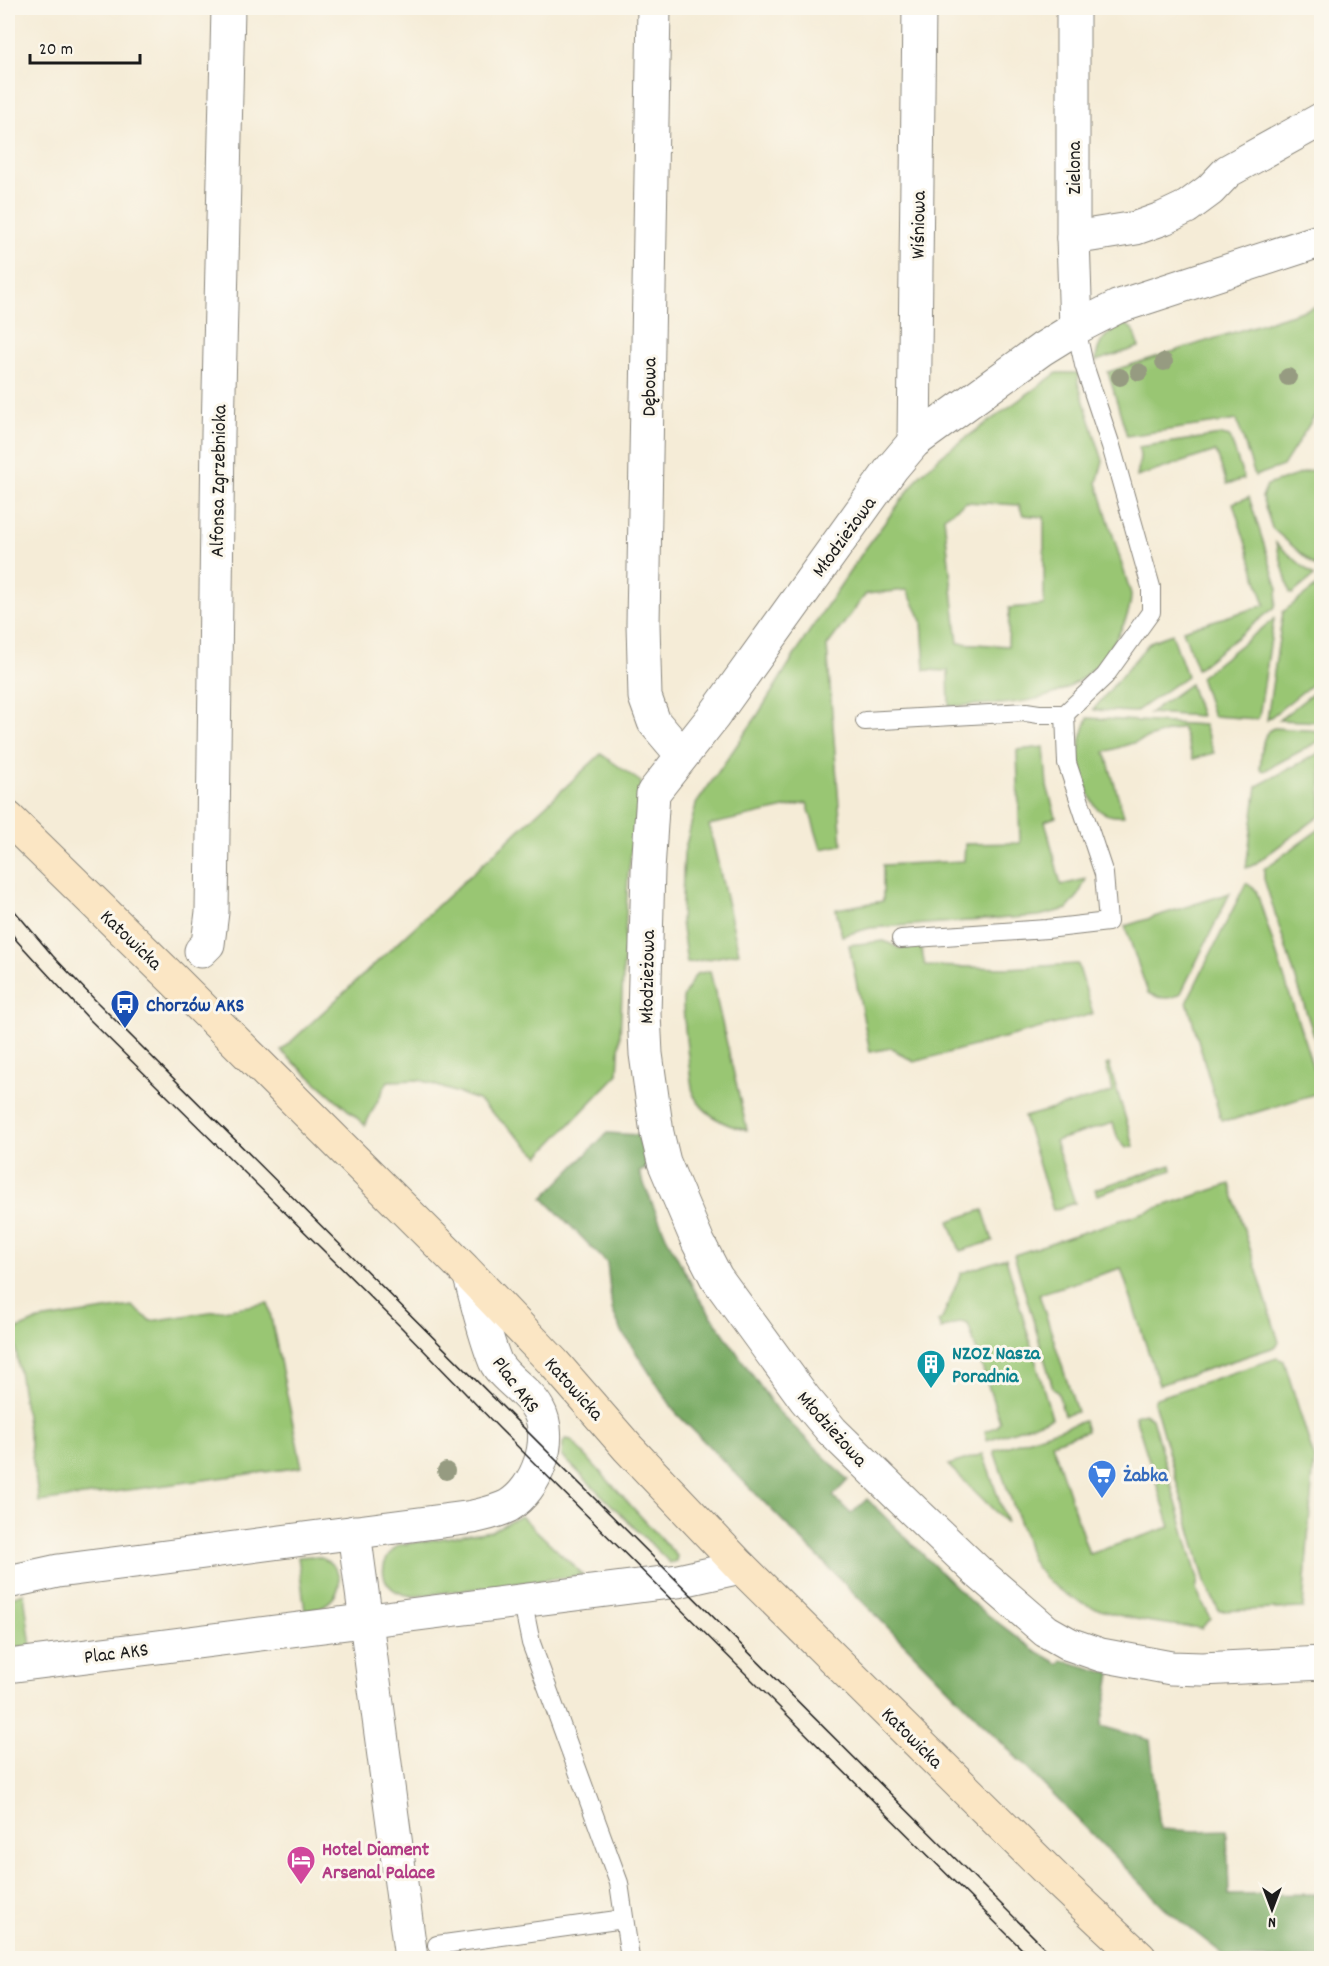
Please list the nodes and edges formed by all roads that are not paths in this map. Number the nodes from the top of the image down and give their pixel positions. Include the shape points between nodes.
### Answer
1 (228, 8) edge
2 (654, 8) edge
3 (920, 8) edge
4 (1073, 8) edge
5 (1322, 119) edge
6 (1073, 238) junction
7 (1322, 240) edge
8 (1076, 328) junction
9 (914, 442) junction
10 (1065, 714) junction
11 (865, 721) dead end
12 (682, 755) junction
13 (8, 818) edge
14 (901, 939) dead end
15 (201, 951) dead end
16 (470, 1277) junction
17 (354, 1532) junction
18 (741, 1567) junction
19 (8, 1581) edge
20 (522, 1599) junction
21 (367, 1619) junction
22 (1322, 1663) edge
23 (8, 1666) edge
24 (624, 1919) junction
25 (424, 1952) edge
26 (630, 1959) edge
27 (1140, 1959) edge

1 - 15 street, Alfonsa Zgrzebnioka via 212,912 208,944
2 - 12 street, Dębowa via 645,697 654,722
3 - 9 street, Wiśniowa
4 - 6 street, Zielona
5 - 6 street via 1228,171 1187,207 1164,218 1136,228
6 - 8 street, Zielona
7 - 8 street, Młodzieżowa via 1117,307
8 - 9 street, Młodzieżowa
8 - 10 lane via 1151,587 1151,612 1105,676
9 - 12 street, Młodzieżowa
10 - 11 lane via 1026,712
10 - 14 lane via 1068,763 1104,874 1108,921
12 - 22 street, Młodzieżowa via 653,793 644,977 646,1054 664,1162 707,1260 738,1309 832,1431 978,1572 1046,1631 1101,1655 1171,1668 1202,1670
13 - 16 street, Katowicka
16 - 17 street, Plac AKS via 496,1363 537,1407 546,1429 539,1468 510,1505 492,1513
16 - 18 street, Katowicka
17 - 19 street, Plac AKS
17 - 21 street
18 - 20 street, Plac AKS via 678,1581
18 - 27 street, Katowicka
20 - 21 street, Plac AKS
20 - 24 lane via 531,1642 619,1883
21 - 23 street, Plac AKS
21 - 25 street via 371,1665
24 - 25 lane
24 - 26 lane

